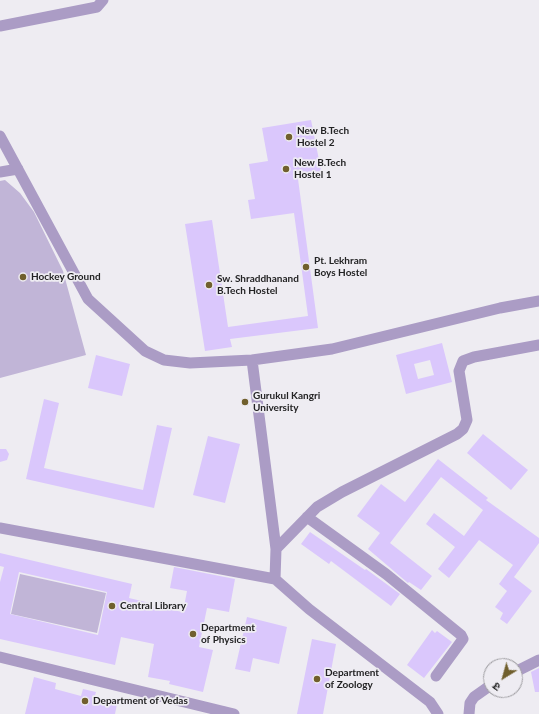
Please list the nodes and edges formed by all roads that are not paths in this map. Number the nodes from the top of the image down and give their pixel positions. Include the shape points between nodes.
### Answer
1 (103, 0) edge
2 (0, 26) edge
3 (0, 136) edge
4 (18, 169) junction
5 (0, 172) edge
6 (539, 301) edge
7 (539, 346) edge
8 (252, 360) junction
9 (307, 517) junction
10 (0, 528) edge
11 (276, 549) junction
12 (275, 579) junction
13 (0, 657) edge
14 (539, 660) edge
15 (523, 668) edge
16 (436, 676) dead end
17 (483, 691) edge
18 (234, 714) edge
19 (438, 714) edge
20 (469, 714) edge

1 - 2 street via 97,7
3 - 4 street
4 - 5 street
4 - 8 street via 88,299 145,351 164,360 190,364
6 - 8 street via 332,349
7 - 9 street via 474,357 463,362 459,372 467,420 463,429 342,492 317,507
8 - 11 street
9 - 11 street
9 - 16 street via 386,574 461,635 463,639
10 - 12 street
11 - 12 street
12 - 19 street via 309,609 430,702
13 - 18 street
14 - 15 street
17 - 20 street via 470,703

